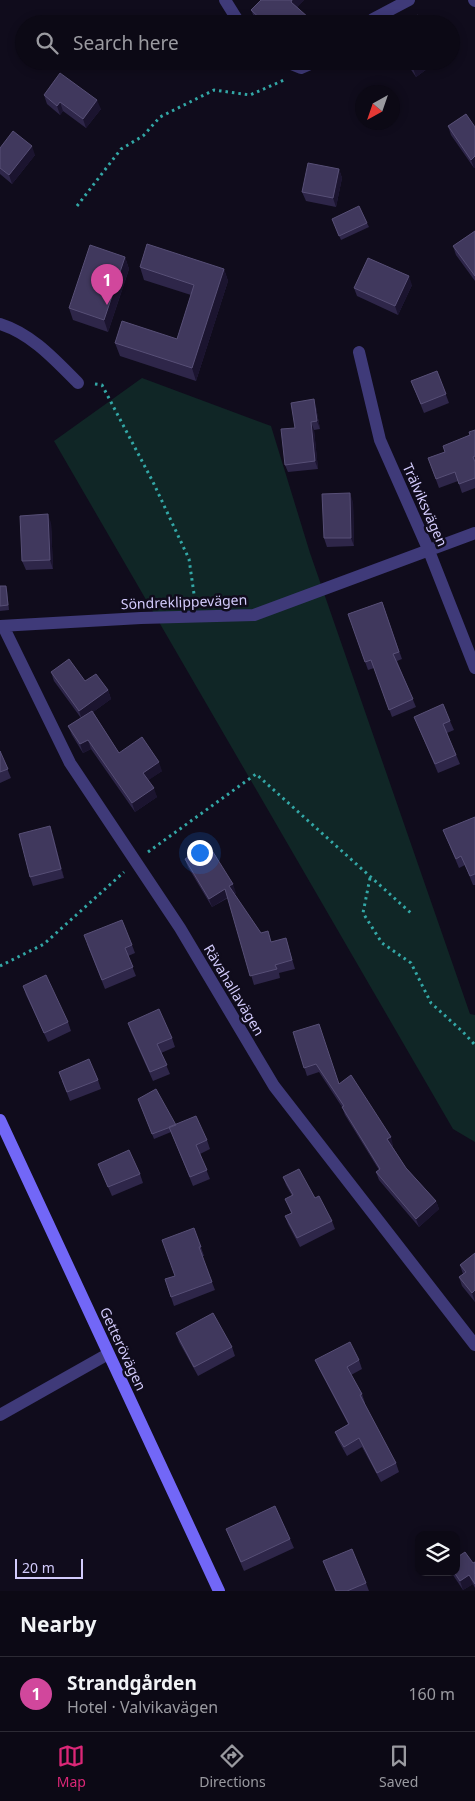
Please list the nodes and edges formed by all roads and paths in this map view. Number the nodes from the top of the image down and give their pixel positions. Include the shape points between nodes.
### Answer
1 (225, 0) edge
2 (409, 0) edge
3 (234, 15) edge
4 (381, 15) edge
5 (295, 70) edge
6 (78, 206) dead end
7 (0, 324) edge
8 (359, 352) dead end
9 (78, 383) joint
10 (475, 533) edge
11 (429, 551) junction
12 (197, 616) junction
13 (2, 626) edge
14 (475, 668) edge
15 (136, 861) junction
16 (370, 878) junction
17 (412, 914) dead end
18 (0, 966) edge
19 (475, 1045) edge
20 (0, 1120) edge
21 (475, 1345) edge
22 (108, 1354) junction
23 (0, 1415) edge
24 (220, 1591) edge

1 - 3 street
2 - 4 street
5 - 6 path via 286,79 250,95 214,90 160,117 143,136 120,149
7 - 9 street via 18,331 40,346
8 - 11 street, Trälviksvägen via 380,440
9 - 12 path via 102,385 153,482 189,559
10 - 11 street, Söndreklippevägen
11 - 12 street, Söndreklippevägen via 254,614
11 - 14 street, Trälviksvägen
12 - 13 street, Söndreklippevägen
13 - 15 street, Rävahallavägen via 70,763
15 - 16 path via 256,774
15 - 18 path via 44,944
15 - 21 street, Rävahallavägen via 274,1086
16 - 17 path
16 - 19 path via 363,913 382,943 411,963 431,1003
20 - 22 street, Getterövägen
22 - 23 street
22 - 24 street, Getterövägen

